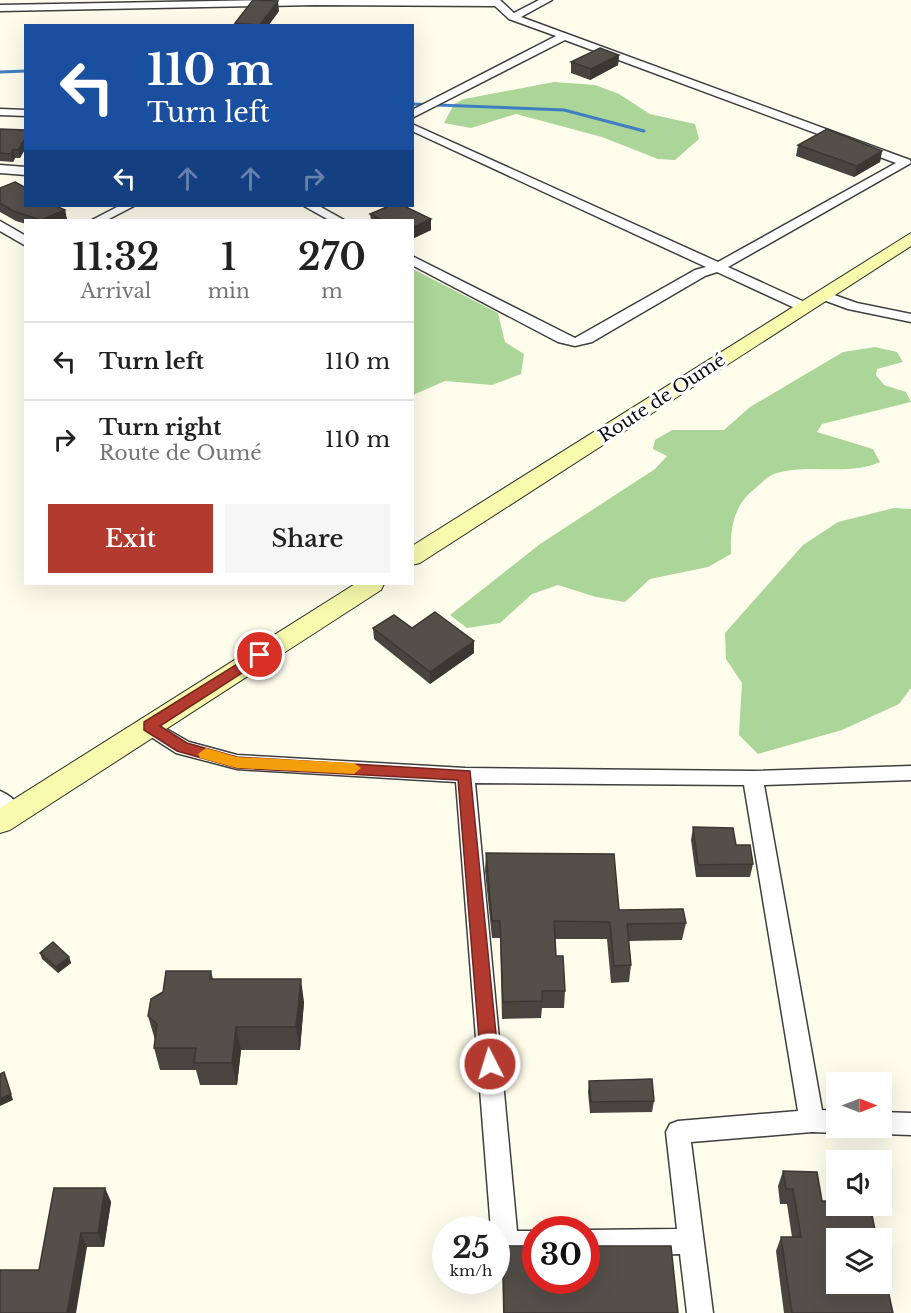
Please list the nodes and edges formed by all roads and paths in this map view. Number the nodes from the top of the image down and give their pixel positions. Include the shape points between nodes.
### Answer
1 (547, 0) edge
2 (495, 1) edge
3 (0, 8) edge
4 (513, 17) junction
5 (564, 36) junction
6 (0, 112) edge
7 (24, 113) edge
8 (414, 114) edge
9 (414, 128) edge
10 (6, 170) edge
11 (24, 171) edge
12 (0, 176) edge
13 (126, 207) edge
14 (312, 207) edge
15 (100, 219) edge
16 (336, 219) edge
17 (0, 225) edge
18 (911, 238) edge
19 (24, 241) edge
20 (414, 261) edge
21 (719, 267) junction
22 (823, 295) junction
23 (804, 307) junction
24 (911, 318) edge
25 (414, 556) edge
26 (370, 585) edge
27 (149, 726) junction
28 (911, 773) edge
29 (465, 775) junction
30 (753, 778) junction
31 (5, 811) edge
32 (812, 1121) junction
33 (826, 1122) edge
34 (892, 1123) edge
35 (911, 1124) edge
36 (690, 1241) junction
37 (600, 1243) edge
38 (522, 1244) edge
39 (700, 1313) edge

1 - 4 street
2 - 3 street
2 - 4 street
4 - 5 street
5 - 8 street
5 - 21 street via 906,162
6 - 7 street
9 - 21 street
10 - 11 street
10 - 12 street
13 - 15 street
14 - 16 street
17 - 19 street
18 - 22 main road, Route de Oumé
20 - 21 street via 574,342 587,339 700,273
21 - 23 street
22 - 23 main road, Route de Oumé
22 - 24 street via 853,306
23 - 25 main road, Route de Oumé
26 - 27 main road
27 - 29 street via 183,748 237,762
27 - 31 main road
28 - 30 street
29 - 30 street
29 - 38 street via 505,1244
30 - 32 street
32 - 33 street
32 - 36 street via 678,1132
34 - 35 street
36 - 37 street
36 - 39 street

